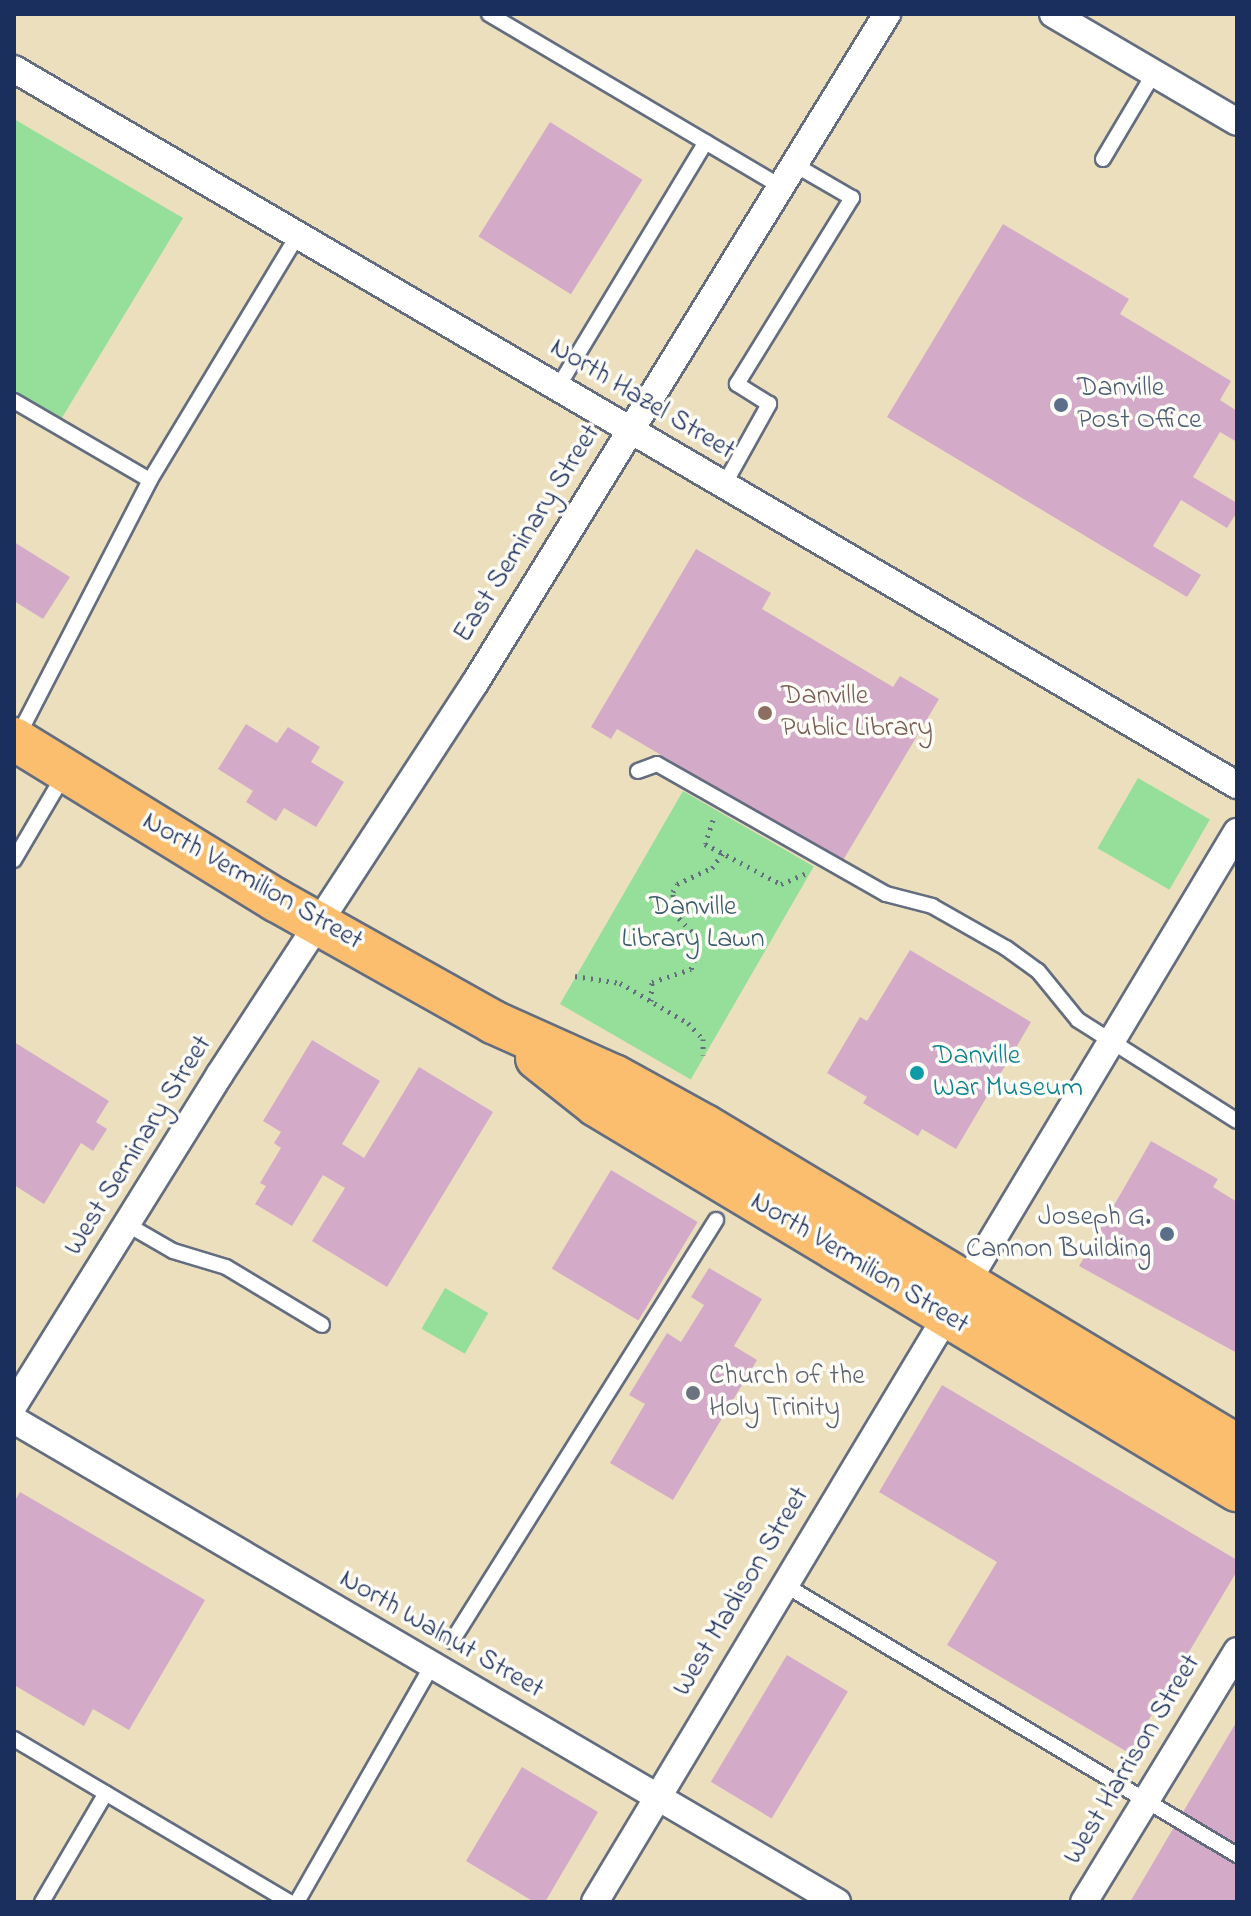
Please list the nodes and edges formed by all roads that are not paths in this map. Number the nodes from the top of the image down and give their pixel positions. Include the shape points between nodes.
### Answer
1 (489, 14) edge
2 (887, 14) edge
3 (1053, 14) edge
4 (14, 69) edge
5 (1154, 73) junction
6 (1237, 122) edge
7 (706, 142) junction
8 (1103, 159) dead end
9 (788, 176) junction
10 (298, 235) junction
11 (558, 387) junction
12 (14, 401) edge
13 (630, 430) junction
14 (150, 480) junction
15 (724, 485) junction
16 (15, 740) edge
17 (638, 771) dead end
18 (65, 773) junction
19 (1237, 785) edge
20 (1237, 832) edge
21 (14, 860) edge
22 (320, 922) junction
23 (1110, 1041) junction
24 (1237, 1121) edge
25 (716, 1220) dead end
26 (128, 1225) junction
27 (954, 1300) junction
28 (322, 1325) dead end
29 (14, 1405) edge
30 (14, 1420) edge
31 (1237, 1446) edge
32 (1237, 1490) edge
33 (783, 1584) junction
34 (452, 1641) dead end
35 (1237, 1651) edge
36 (431, 1667) junction
37 (14, 1739) edge
38 (106, 1793) junction
39 (658, 1798) junction
40 (1144, 1801) junction
41 (1237, 1855) edge
42 (42, 1902) edge
43 (290, 1902) edge
44 (297, 1902) edge
45 (595, 1902) edge
46 (837, 1902) edge
47 (1084, 1902) edge

1 - 7 lane
2 - 9 street, East Seminary Street
3 - 5 street
4 - 10 street, North Hazel Street
5 - 6 street
5 - 8 lane
7 - 9 lane
7 - 11 lane
9 - 13 street, East Seminary Street
9 - 15 lane via 852,198 737,384 769,404
10 - 11 street, North Hazel Street
10 - 14 lane
11 - 13 street, North Hazel Street
12 - 14 lane
13 - 15 street, North Hazel Street
13 - 22 street, East Seminary Street
14 - 16 lane
15 - 19 street, North Hazel Street
16 - 18 main road, North Vermilion Street
17 - 23 lane via 657,764 886,894 932,906 1006,948 1038,971 1078,1020
18 - 21 lane
18 - 22 main road, North Vermilion Street
20 - 23 street, West Madison Street
22 - 26 street, West Seminary Street
22 - 27 main road, North Vermilion Street via 493,1022 596,1105
23 - 24 lane
23 - 27 street, West Madison Street
25 - 34 lane
26 - 28 lane via 173,1251 226,1267
26 - 29 street, West Seminary Street
27 - 31 main road, North Vermilion Street
27 - 32 main road, North Vermilion Street
27 - 33 street, West Madison Street
30 - 36 street, North Walnut Street
33 - 39 street, West Madison Street
33 - 40 lane
35 - 40 street, West Harrison Street
36 - 39 street, North Walnut Street
36 - 44 lane
37 - 38 lane
38 - 42 lane
38 - 43 lane
39 - 45 street, West Madison Street
39 - 46 street, North Walnut Street
40 - 41 lane
40 - 47 street, West Harrison Street

